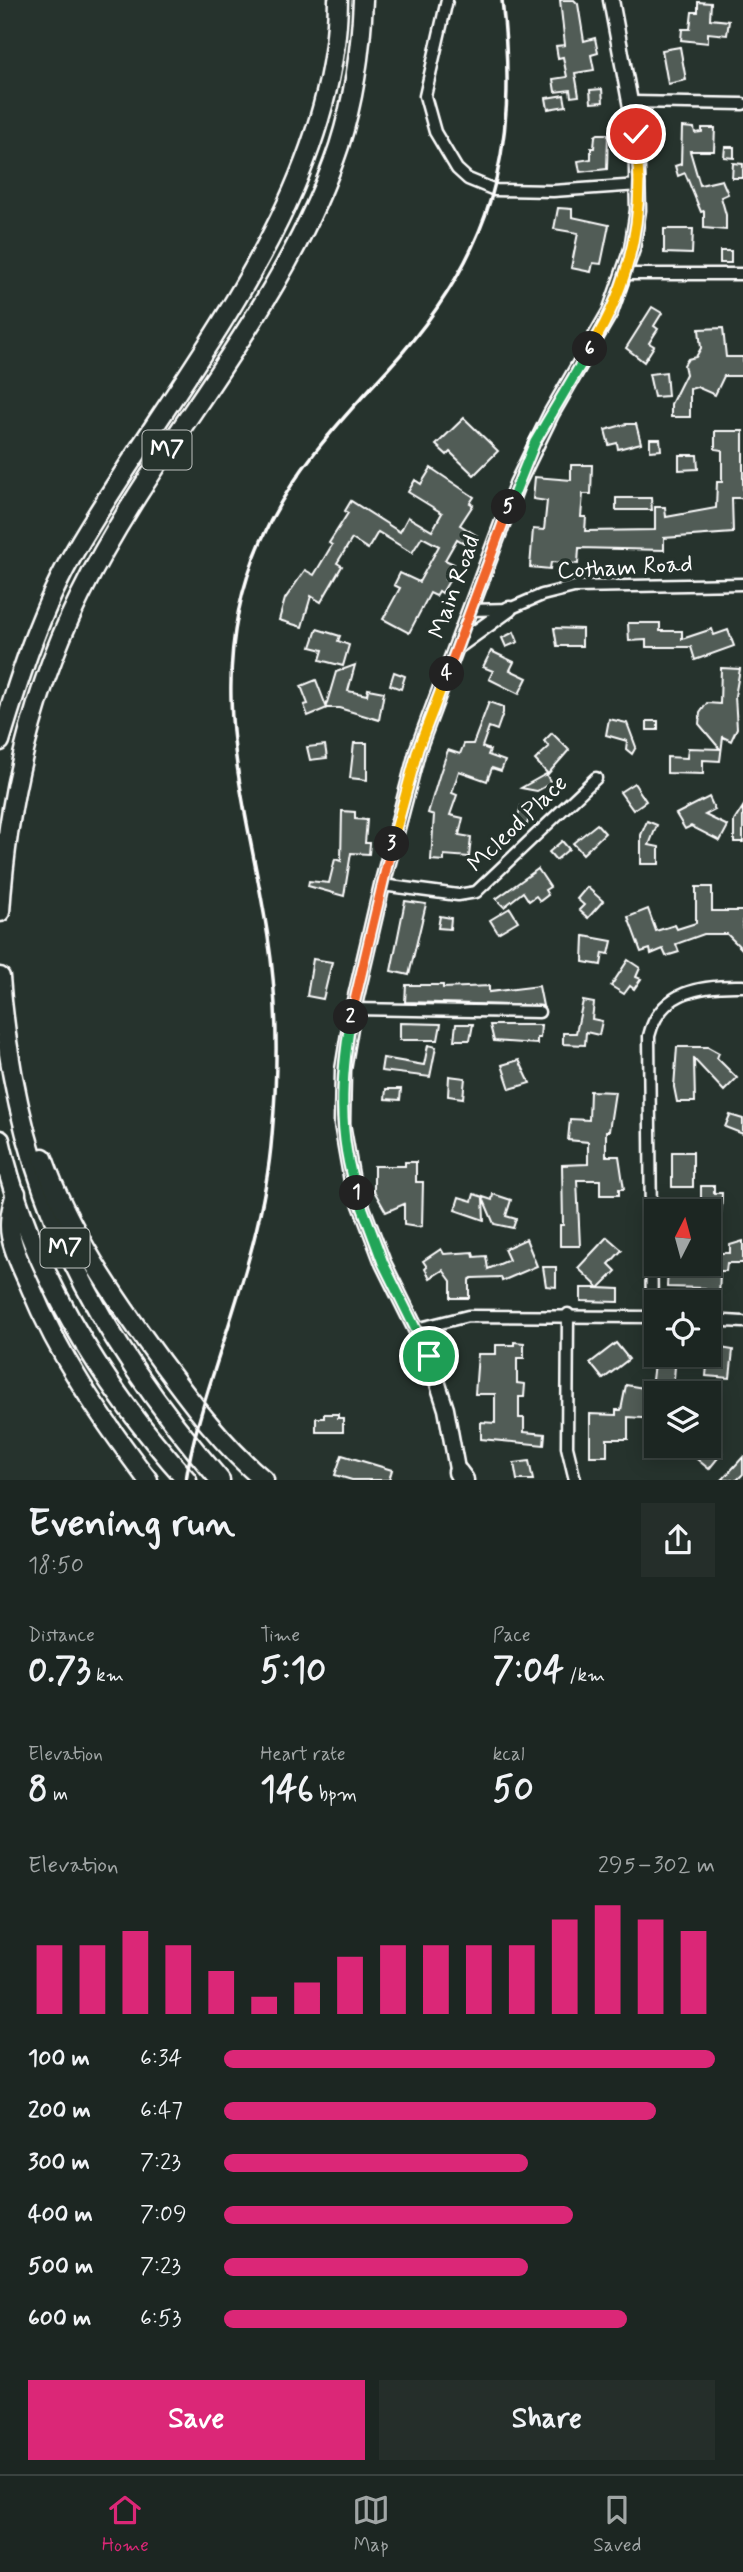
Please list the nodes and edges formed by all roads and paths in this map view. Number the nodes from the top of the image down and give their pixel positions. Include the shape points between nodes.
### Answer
1 (338, 0) edge
2 (363, 0) edge
3 (447, 0) edge
4 (611, 0) edge
5 (632, 102) junction
6 (743, 104) edge
7 (639, 184) junction
8 (625, 274) junction
9 (743, 274) edge
10 (743, 584) edge
11 (509, 609) junction
12 (471, 610) junction
13 (458, 645) junction
14 (0, 741) edge
15 (596, 778) dead end
16 (382, 885) junction
17 (0, 912) edge
18 (0, 977) edge
19 (743, 986) edge
20 (353, 1009) junction
21 (540, 1012) dead end
22 (5, 1038) junction
23 (0, 1140) edge
24 (16, 1193) junction
25 (654, 1290) edge
26 (568, 1314) junction
27 (644, 1317) edge
28 (721, 1321) edge
29 (743, 1322) edge
30 (416, 1329) junction
31 (460, 1477) edge
32 (148, 1480) edge
33 (187, 1480) edge
34 (220, 1480) edge
35 (264, 1480) edge
36 (575, 1480) edge

1 - 14 highway, M7 via 329,81 294,192 248,277 74,551 46,608
2 - 17 highway, M7 via 352,92 320,195 290,255 99,561 57,645 17,778
3 - 7 street via 425,96 435,132 457,169 495,190
4 - 5 main road, Main Road
5 - 6 street
5 - 7 main road, Main Road
7 - 8 main road, Main Road via 636,230
8 - 9 street
8 - 12 main road, Main Road via 605,322 535,442
10 - 11 street, Cotham Road via 574,587
11 - 12 street, Cotham Road
11 - 13 main road
12 - 13 main road, Main Road
13 - 16 main road, Main Road via 408,783
15 - 16 street, Mcleod Place via 476,892 458,895
16 - 20 main road, Main Road
18 - 22 highway, M7
19 - 25 street via 687,992 659,1010 652,1022
20 - 21 street
20 - 30 main road, Main Road via 341,1096 345,1150 383,1263
22 - 34 highway, M7 via 35,1169 73,1266 129,1364
22 - 35 highway via 50,1177 95,1265 192,1403
23 - 24 highway, M7
24 - 32 highway via 10,1235 35,1298 92,1404
24 - 33 highway, M7 via 47,1272 90,1353 158,1448
26 - 27 street
26 - 30 street via 468,1316
26 - 36 street via 567,1447
28 - 29 street
30 - 31 main road, Main Road via 442,1396

